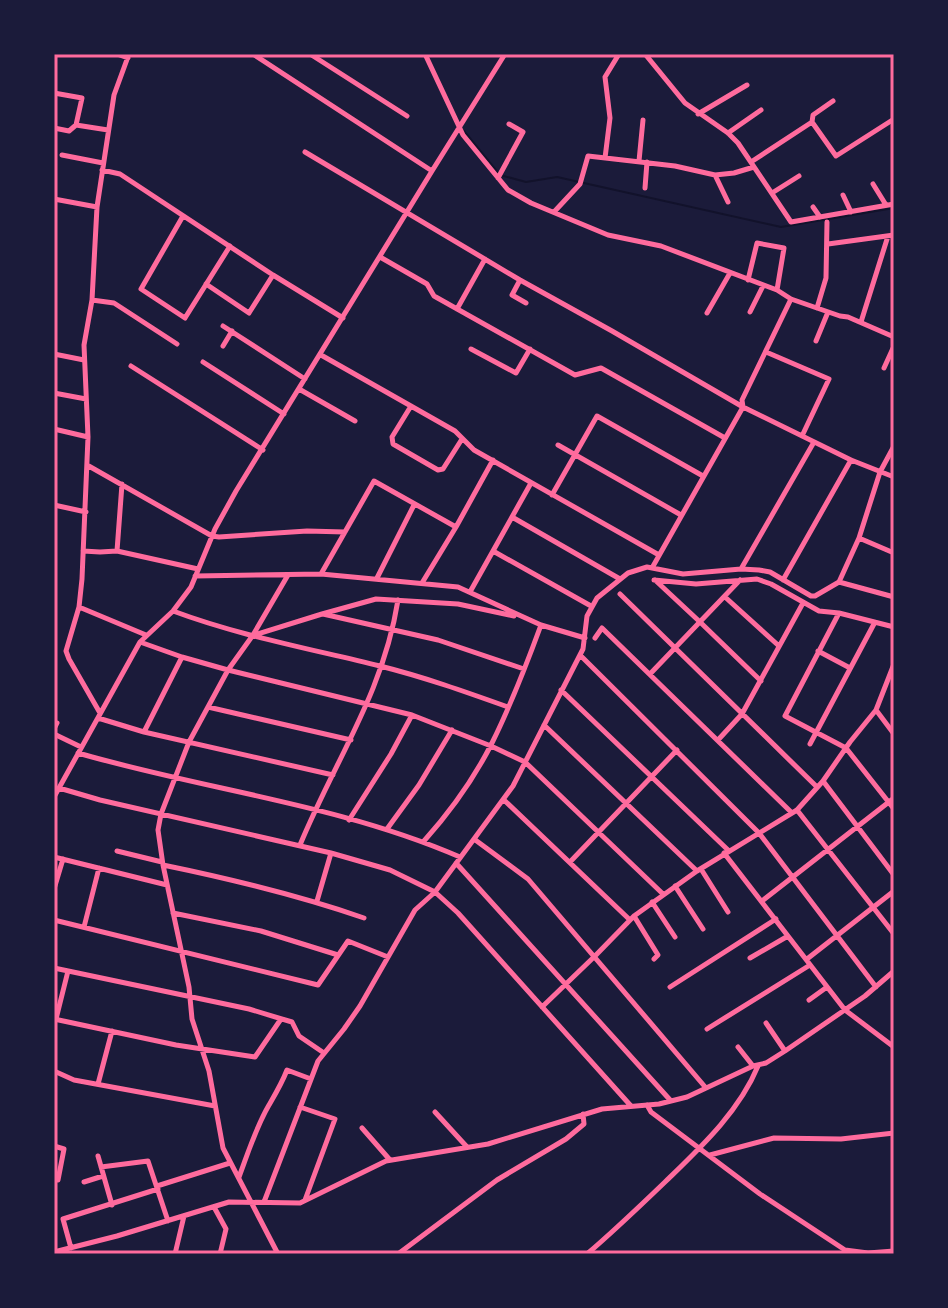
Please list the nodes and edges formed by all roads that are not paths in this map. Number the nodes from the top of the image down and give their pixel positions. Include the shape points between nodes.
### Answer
1 (117, 54) edge
2 (253, 54) edge
3 (425, 54) edge
4 (505, 54) edge
5 (619, 54) edge
6 (645, 54) edge
7 (313, 55) edge
8 (129, 56) edge
9 (747, 85) dead end
10 (54, 93) edge
11 (833, 101) dead end
12 (761, 110) dead end
13 (698, 114) junction
14 (407, 116) dead end
15 (894, 119) edge
16 (643, 120) dead end
17 (812, 122) junction
18 (509, 124) dead end
19 (76, 125) junction
20 (459, 127) junction
21 (54, 128) edge
22 (108, 130) junction
23 (728, 133) junction
24 (305, 152) dead end
25 (62, 155) dead end
26 (605, 158) junction
27 (639, 161) junction
28 (647, 162) junction
29 (752, 164) junction
30 (102, 167) junction
31 (432, 171) junction
32 (715, 175) junction
33 (799, 176) dead end
34 (498, 178) junction
35 (873, 184) dead end
36 (645, 188) dead end
37 (772, 193) junction
38 (843, 195) dead end
39 (54, 199) edge
40 (728, 202) dead end
41 (894, 204) edge
42 (886, 205) junction
43 (97, 207) junction
44 (813, 207) dead end
45 (554, 212) junction
46 (851, 212) junction
47 (407, 213) junction
48 (183, 216) junction
49 (825, 219) junction
50 (891, 236) edge
51 (828, 244) junction
52 (230, 246) junction
53 (380, 257) junction
54 (485, 259) junction
55 (730, 273) junction
56 (273, 275) junction
57 (520, 280) junction
58 (748, 280) junction
59 (206, 284) junction
60 (763, 286) junction
61 (777, 290) junction
62 (791, 299) junction
63 (92, 300) junction
64 (526, 303) dead end
65 (817, 308) junction
66 (457, 309) junction
67 (750, 312) dead end
68 (828, 312) junction
69 (707, 313) dead end
70 (343, 318) junction
71 (861, 322) junction
72 (223, 326) dead end
73 (232, 331) junction
74 (894, 337) edge
75 (816, 341) dead end
76 (177, 344) dead end
77 (223, 346) dead end
78 (894, 346) edge
79 (471, 349) dead end
80 (530, 349) junction
81 (766, 352) junction
82 (54, 354) edge
83 (321, 355) junction
84 (84, 360) junction
85 (203, 362) dead end
86 (131, 366) dead end
87 (884, 368) dead end
88 (305, 379) junction
89 (299, 389) junction
90 (54, 393) edge
91 (86, 399) junction
92 (411, 406) junction
93 (743, 407) junction
94 (284, 414) junction
95 (355, 421) dead end
96 (54, 429) edge
97 (802, 436) junction
98 (88, 437) junction
99 (725, 438) junction
100 (462, 439) junction
101 (814, 442) junction
102 (558, 445) dead end
103 (894, 446) edge
104 (263, 450) junction
105 (575, 455) junction
106 (493, 460) junction
107 (851, 460) junction
108 (87, 465) junction
109 (880, 472) junction
110 (703, 476) junction
111 (894, 477) edge
112 (531, 483) junction
113 (122, 484) junction
114 (552, 495) junction
115 (54, 505) edge
116 (414, 505) junction
117 (86, 512) junction
118 (681, 515) junction
119 (512, 517) junction
120 (456, 527) junction
121 (345, 532) junction
122 (212, 536) junction
123 (859, 538) junction
124 (83, 551) junction
125 (117, 551) junction
126 (493, 551) junction
127 (894, 553) edge
128 (659, 555) junction
129 (652, 568) junction
130 (741, 569) junction
131 (196, 573) junction
132 (321, 574) junction
133 (288, 575) junction
134 (377, 578) junction
135 (620, 579) junction
136 (741, 580) junction
137 (783, 580) junction
138 (839, 582) junction
139 (422, 583) junction
140 (471, 592) junction
141 (620, 594) dead end
142 (725, 597) junction
143 (894, 597) edge
144 (398, 600) junction
145 (803, 603) junction
146 (591, 606) junction
147 (79, 607) junction
148 (466, 607) junction
149 (173, 611) junction
150 (839, 613) junction
151 (322, 614) junction
152 (523, 617) junction
153 (700, 622) junction
154 (875, 622) junction
155 (541, 625) junction
156 (894, 627) edge
157 (394, 630) junction
158 (146, 635) junction
159 (253, 635) junction
160 (585, 638) junction
161 (595, 638) dead end
162 (140, 642) junction
163 (779, 646) junction
164 (675, 647) junction
165 (818, 651) junction
166 (580, 655) junction
167 (182, 657) junction
168 (894, 664) edge
169 (382, 667) junction
170 (850, 668) junction
171 (524, 669) junction
172 (228, 670) junction
173 (649, 674) junction
174 (761, 681) junction
175 (561, 690) junction
176 (884, 691) junction
177 (894, 696) edge
178 (368, 703) junction
179 (208, 707) junction
180 (508, 707) junction
181 (876, 710) junction
182 (742, 714) junction
183 (412, 715) junction
184 (99, 716) junction
185 (544, 725) junction
186 (55, 729) edge
187 (452, 729) junction
188 (144, 732) junction
189 (816, 732) junction
190 (894, 734) edge
191 (351, 740) junction
192 (718, 740) junction
193 (189, 742) junction
194 (810, 744) dead end
195 (491, 746) junction
196 (846, 748) junction
197 (80, 750) junction
198 (677, 750) junction
199 (525, 762) junction
200 (333, 775) junction
201 (652, 776) junction
202 (174, 777) junction
203 (823, 781) junction
204 (817, 787) junction
205 (59, 788) junction
206 (54, 797) edge
207 (504, 800) junction
208 (892, 800) edge
209 (626, 802) junction
210 (315, 809) junction
211 (894, 809) edge
212 (794, 811) junction
213 (161, 814) junction
214 (349, 820) junction
215 (858, 827) junction
216 (387, 829) junction
217 (598, 833) junction
218 (759, 833) junction
219 (474, 839) junction
220 (424, 841) junction
221 (300, 845) junction
222 (828, 849) junction
223 (117, 851) dead end
224 (726, 852) junction
225 (331, 853) junction
226 (54, 857) edge
227 (63, 859) junction
228 (458, 860) junction
229 (570, 862) junction
230 (162, 864) junction
231 (99, 868) junction
232 (699, 870) junction
233 (894, 875) edge
234 (793, 877) junction
235 (167, 885) junction
236 (675, 886) junction
237 (54, 889) edge
238 (894, 891) edge
239 (435, 892) junction
240 (663, 894) junction
241 (317, 901) junction
242 (762, 901) junction
243 (652, 902) junction
244 (873, 907) junction
245 (728, 912) dead end
246 (173, 913) junction
247 (364, 918) dead end
248 (632, 918) junction
249 (776, 919) junction
250 (54, 920) edge
251 (84, 927) junction
252 (703, 929) dead end
253 (894, 934) edge
254 (837, 935) junction
255 (788, 936) junction
256 (675, 937) dead end
257 (182, 952) junction
258 (338, 955) junction
259 (595, 956) junction
260 (388, 957) junction
261 (750, 958) dead end
262 (654, 959) dead end
263 (808, 962) junction
264 (54, 968) edge
265 (68, 971) junction
266 (894, 971) edge
267 (567, 984) junction
268 (670, 987) dead end
269 (827, 987) junction
270 (876, 987) junction
271 (189, 996) junction
272 (809, 1000) dead end
273 (542, 1007) junction
274 (845, 1010) junction
275 (55, 1019) edge
276 (281, 1019) junction
277 (766, 1023) dead end
278 (707, 1029) dead end
279 (112, 1031) junction
280 (738, 1047) dead end
281 (894, 1047) edge
282 (202, 1050) junction
283 (785, 1051) junction
284 (324, 1053) junction
285 (755, 1066) junction
286 (54, 1071) edge
287 (311, 1079) junction
288 (98, 1084) junction
289 (706, 1088) junction
290 (671, 1101) junction
291 (647, 1105) junction
292 (215, 1106) junction
293 (631, 1106) junction
294 (300, 1107) junction
295 (435, 1112) dead end
296 (583, 1114) junction
297 (362, 1128) dead end
298 (894, 1133) edge
299 (54, 1146) edge
300 (468, 1147) junction
301 (700, 1149) junction
302 (709, 1155) junction
303 (98, 1156) dead end
304 (390, 1160) junction
305 (230, 1163) junction
306 (101, 1167) junction
307 (103, 1176) junction
308 (238, 1178) junction
309 (54, 1179) edge
310 (84, 1182) dead end
311 (157, 1188) junction
312 (305, 1201) junction
313 (250, 1202) junction
314 (264, 1202) junction
315 (112, 1205) junction
316 (214, 1207) junction
317 (185, 1216) junction
318 (168, 1221) junction
319 (71, 1248) junction
320 (894, 1251) edge
321 (54, 1252) edge
322 (846, 1252) edge
323 (175, 1254) edge
324 (220, 1254) edge
325 (278, 1254) edge
326 (398, 1254) edge
327 (587, 1254) edge

1 - 8 street
2 - 31 street
3 - 20 street
4 - 20 street
5 - 26 street via 605,77 610,118
6 - 13 street
7 - 14 street
8 - 22 street
9 - 13 street
10 - 19 street via 82,98
11 - 17 street via 813,115
12 - 23 street
13 - 23 street
15 - 17 street via 836,156
16 - 27 street
17 - 29 street
18 - 34 street via 523,132
19 - 21 street via 69,131
19 - 22 street
20 - 31 street
20 - 34 street
22 - 30 street
23 - 29 street
24 - 47 street
25 - 30 street
26 - 27 street
26 - 45 street via 588,156 580,184
27 - 28 street
28 - 32 street
28 - 36 street
29 - 32 street
29 - 37 street
30 - 43 street
30 - 48 street
31 - 47 street
32 - 40 street
33 - 37 street
34 - 45 street via 508,190
35 - 42 street
37 - 49 street via 791,222
38 - 46 street
39 - 43 street
41 - 42 street
42 - 46 street
43 - 63 street
44 - 49 street
45 - 55 street via 608,235 661,246
46 - 49 street
47 - 53 street
47 - 54 street
48 - 52 street
48 - 59 street via 141,289 185,318
49 - 51 street
50 - 51 street
50 - 71 street
51 - 65 street
52 - 56 street
52 - 59 street
53 - 66 street
53 - 70 street
54 - 57 street
54 - 66 street
55 - 58 street
55 - 69 street
56 - 59 street via 249,313
56 - 70 street
57 - 64 street via 512,295
57 - 93 street
58 - 60 street
58 - 61 street via 757,243 784,248
60 - 61 street
60 - 67 street
61 - 62 street
62 - 65 street
62 - 81 street
63 - 76 street via 114,303
63 - 84 street
65 - 68 street
66 - 80 street
68 - 71 street
68 - 75 street
70 - 83 street
71 - 74 street
72 - 73 street
73 - 77 street
73 - 88 street
78 - 87 street
79 - 80 street via 516,373
80 - 99 street via 575,375 601,368
81 - 93 street
81 - 97 street via 829,379
82 - 84 street
83 - 88 street
83 - 92 street
84 - 91 street
85 - 94 street
86 - 104 street
88 - 89 street
89 - 94 street
89 - 95 street
90 - 91 street
91 - 98 street
92 - 100 street
92 - 100 street via 393,444 438,470
93 - 97 street
93 - 99 street
94 - 104 street
96 - 98 street
97 - 101 street
98 - 108 street
99 - 110 street
100 - 106 street
101 - 107 street
101 - 130 street
102 - 105 street
103 - 109 street
104 - 122 street
105 - 110 street via 597,416
105 - 114 street
105 - 118 street
106 - 112 street
106 - 120 street
107 - 109 street
107 - 137 street
108 - 113 street
108 - 117 street
109 - 111 street
109 - 123 street
110 - 118 street
112 - 114 street
112 - 119 street
113 - 122 street
113 - 125 street
114 - 128 street
115 - 117 street
116 - 120 street
116 - 121 street via 374,481
116 - 134 street
117 - 124 street
118 - 128 street
119 - 126 street
119 - 135 street
120 - 139 street
121 - 122 street
121 - 132 street
122 - 131 street
123 - 127 street
123 - 138 street
124 - 125 street
124 - 147 street
125 - 131 street
126 - 140 street
126 - 146 street
128 - 129 street
129 - 130 street via 683,574
129 - 135 street via 639,568
130 - 137 street via 770,572
131 - 133 street
131 - 149 street
132 - 133 street
132 - 134 street
133 - 159 street
134 - 139 street
135 - 146 street
136 - 142 street
136 - 145 street via 763,581
136 - 153 street via 654,580
137 - 138 street via 811,596
138 - 143 street
139 - 140 street
140 - 148 street
140 - 152 street
141 - 164 street
142 - 153 street
142 - 163 street
144 - 148 street
144 - 151 street via 376,599
144 - 157 street
145 - 150 street
145 - 163 street
146 - 160 street
147 - 158 street
147 - 184 street via 66,651
148 - 152 street
149 - 158 street
149 - 159 street
150 - 154 street
150 - 165 street
151 - 157 street
151 - 159 street
152 - 155 street
153 - 164 street
153 - 174 street
154 - 156 street
154 - 170 street
155 - 160 street
155 - 171 street
157 - 169 street
157 - 171 street
158 - 162 street
159 - 169 street
159 - 172 street
160 - 166 street
161 - 173 street via 602,628
162 - 167 street
162 - 184 street
163 - 174 street
164 - 173 street
164 - 182 street
165 - 170 street
165 - 189 street via 785,716
166 - 175 street
166 - 198 street
167 - 172 street
167 - 188 street
168 - 176 street
169 - 178 street
169 - 180 street
170 - 189 street
171 - 180 street
172 - 178 street
172 - 179 street
173 - 192 street
174 - 182 street
175 - 185 street
175 - 201 street
176 - 177 street
176 - 181 street
178 - 183 street
178 - 191 street
179 - 191 street
179 - 193 street
180 - 195 street
181 - 190 street
181 - 196 street
182 - 192 street
182 - 204 street
183 - 187 street
183 - 214 street
184 - 188 street
184 - 197 street
185 - 199 street
185 - 209 street
186 - 197 street
187 - 195 street
187 - 216 street
188 - 193 street
189 - 194 street
189 - 196 street
191 - 200 street
192 - 212 street
193 - 200 street
193 - 202 street
195 - 199 street
195 - 220 street
196 - 203 street
196 - 208 street
197 - 202 street
197 - 205 street
198 - 201 street
198 - 218 street
199 - 207 street
199 - 217 street
200 - 210 street
201 - 209 street
201 - 224 street
202 - 210 street
202 - 213 street
203 - 204 street
203 - 215 street
204 - 212 street
205 - 206 street
205 - 213 street
207 - 219 street
207 - 229 street
208 - 211 street
208 - 215 street
209 - 217 street
209 - 232 street
210 - 214 street
210 - 221 street
212 - 218 street
212 - 222 street
213 - 221 street
213 - 230 street
214 - 216 street
215 - 222 street
215 - 233 street
216 - 220 street
217 - 229 street
217 - 240 street
218 - 224 street
218 - 234 street
219 - 228 street
219 - 259 street via 528,879
220 - 228 street
221 - 225 street
222 - 234 street
222 - 244 street
223 - 230 street
224 - 232 street
224 - 242 street
225 - 239 street via 390,870
225 - 241 street
226 - 227 street
227 - 231 street
227 - 237 street
228 - 239 street
228 - 267 street
229 - 248 street
230 - 235 street
230 - 241 street
231 - 235 street
231 - 251 street
232 - 236 street
232 - 245 street
234 - 242 street
234 - 254 street
235 - 246 street
236 - 240 street
236 - 252 street
238 - 244 street
239 - 260 street via 415,910
239 - 273 street
240 - 243 street
241 - 247 street
242 - 249 street
243 - 248 street
243 - 256 street
244 - 253 street
244 - 254 street
246 - 257 street
246 - 258 street via 261,931
248 - 259 street
248 - 262 street via 658,955
249 - 255 street
249 - 268 street
250 - 251 street
251 - 257 street
254 - 263 street
254 - 270 street
255 - 261 street
255 - 263 street
257 - 258 street via 318,985
257 - 271 street
258 - 260 street via 348,941
259 - 267 street
259 - 289 street
260 - 284 street
263 - 269 street
263 - 278 street
264 - 265 street
265 - 271 street
265 - 275 street
266 - 270 street
267 - 273 street
267 - 290 street
269 - 272 street
269 - 274 street
270 - 274 street
271 - 276 street
271 - 282 street
273 - 293 street
274 - 281 street
274 - 283 street
275 - 279 street
276 - 282 street via 255,1057
276 - 284 street via 292,1022 299,1036
277 - 283 street
279 - 282 street
279 - 288 street
280 - 285 street
282 - 292 street
283 - 285 street
284 - 287 street
285 - 289 street
285 - 301 street via 753,1079
286 - 288 street
287 - 294 street
287 - 308 street via 287,1070
288 - 292 street
289 - 290 street
290 - 291 street
291 - 293 street
291 - 301 street
292 - 305 street
293 - 296 street
294 - 312 street via 335,1119
294 - 314 street
295 - 300 street
296 - 300 street
296 - 326 street via 584,1124 566,1139 497,1180
297 - 304 street
298 - 302 street via 774,1138
299 - 309 street via 64,1149 58,1180
300 - 304 street
301 - 302 street
301 - 327 street
302 - 322 street
303 - 306 street
304 - 312 street
305 - 308 street
305 - 311 street
306 - 307 street
306 - 311 street via 148,1161
307 - 310 street
307 - 315 street
308 - 313 street
311 - 315 street
311 - 318 street
312 - 314 street
313 - 314 street
313 - 316 street
313 - 325 street
315 - 319 street via 63,1219
316 - 317 street
316 - 324 street via 226,1229
317 - 318 street
317 - 323 street
318 - 319 street
319 - 321 street
320 - 322 street

